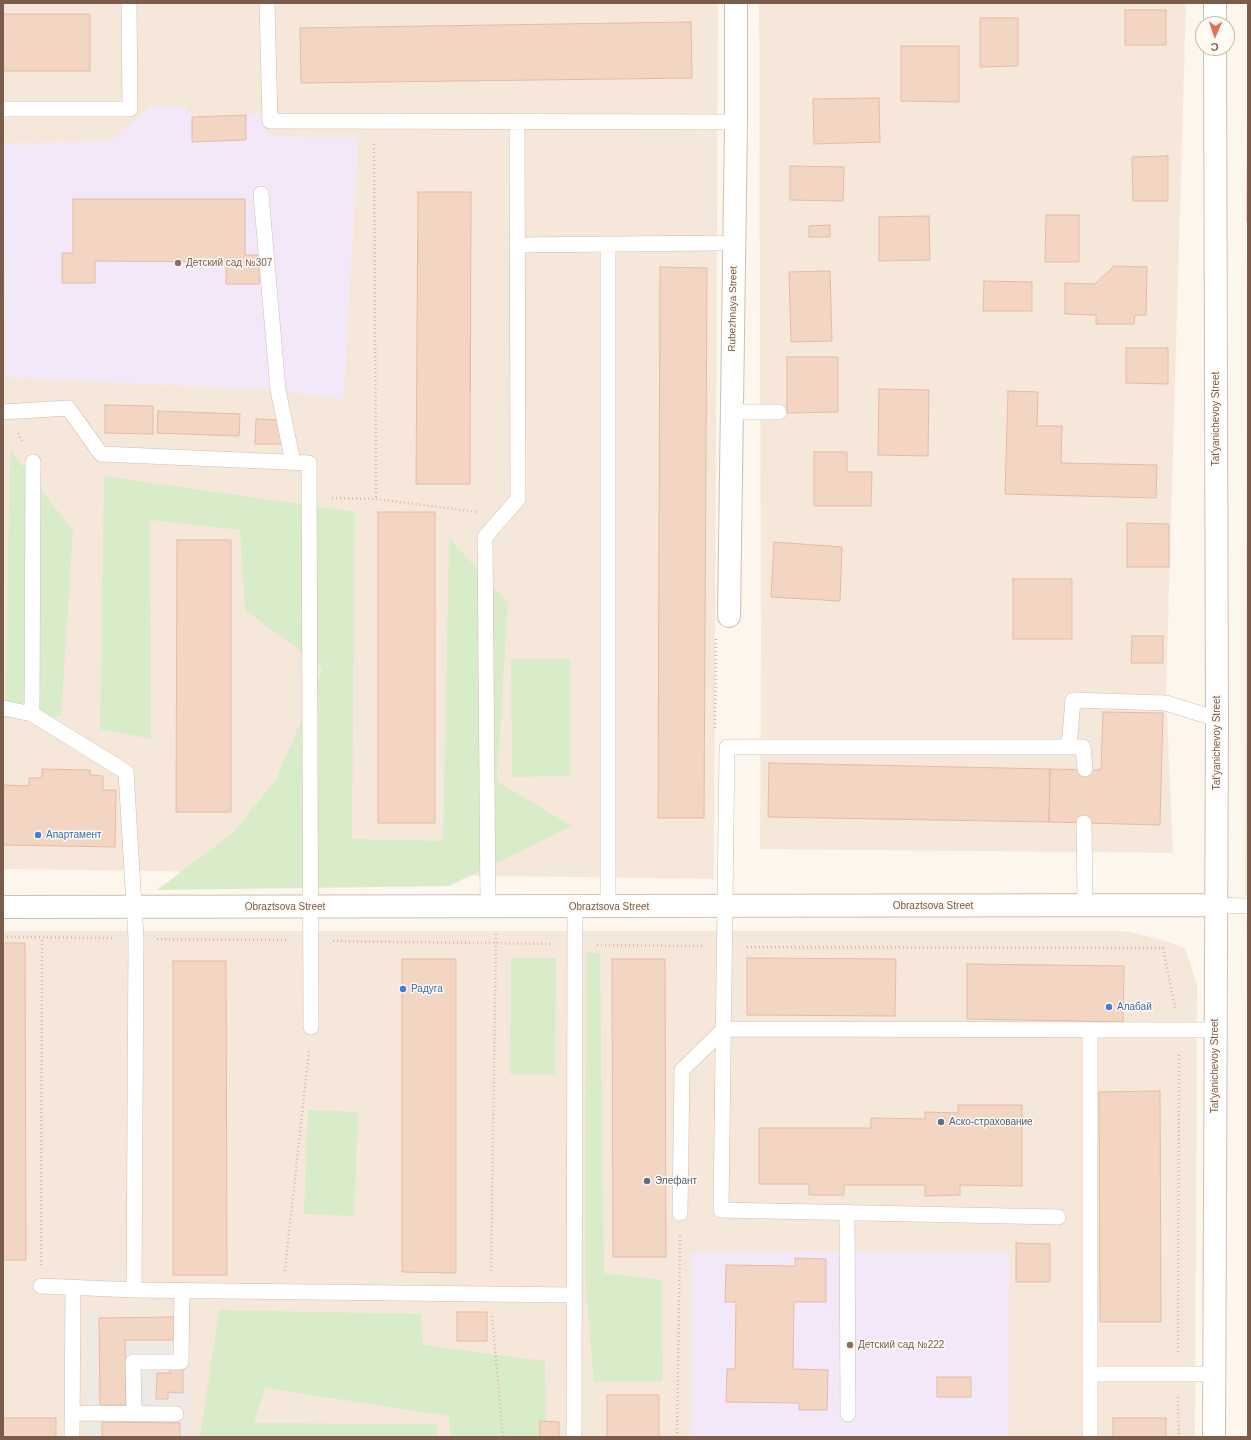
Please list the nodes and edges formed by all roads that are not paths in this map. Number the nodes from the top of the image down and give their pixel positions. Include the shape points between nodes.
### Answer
1 (129, 3) edge
2 (267, 3) edge
3 (736, 3) edge
4 (1215, 3) edge
5 (1215, 16) edge
6 (1215, 56) edge
7 (3, 109) edge
8 (517, 122) junction
9 (736, 122) junction
10 (261, 194) dead end
11 (720, 243) dead end
12 (608, 244) junction
13 (518, 245) junction
14 (5, 412) edge
15 (731, 412) junction
16 (779, 412) dead end
17 (33, 462) road end
18 (293, 462) junction
19 (729, 616) dead end
20 (3, 708) edge
21 (32, 714) junction
22 (1217, 719) junction
23 (1069, 747) junction
24 (1085, 769) dead end
25 (1084, 823) dead end
26 (1085, 905) junction
27 (1215, 905) junction
28 (608, 906) junction
29 (726, 906) junction
30 (1248, 906) edge
31 (3, 907) edge
32 (135, 907) junction
33 (311, 907) junction
34 (492, 907) junction
35 (575, 907) junction
36 (311, 1027) road end
37 (724, 1029) junction
38 (1090, 1030) junction
39 (1215, 1030) junction
40 (847, 1212) junction
41 (680, 1213) road end
42 (1058, 1216) dead end
43 (41, 1286) road end
44 (73, 1288) junction
45 (134, 1290) junction
46 (182, 1290) junction
47 (574, 1295) junction
48 (1090, 1374) junction
49 (1214, 1374) junction
50 (72, 1413) junction
51 (134, 1414) junction
52 (176, 1414) dead end
53 (848, 1414) dead end
54 (72, 1437) edge
55 (574, 1437) edge
56 (1090, 1437) edge
57 (1214, 1437) edge

1 - 7 lane via 130,109
2 - 8 lane via 270,121
3 - 9 street, Rubezhnaya Street
4 - 5 street
6 - 22 street, Tat'yanichevoy Street
8 - 9 lane
8 - 13 lane
9 - 15 street, Rubezhnaya Street
10 - 18 lane via 278,390
11 - 12 lane
12 - 13 lane
12 - 28 lane
13 - 34 lane via 518,499 484,537
14 - 18 lane via 68,408 101,454
15 - 16 lane
15 - 19 street, Rubezhnaya Street
17 - 21 lane
18 - 33 lane via 309,463
20 - 21 lane
21 - 32 lane via 126,772
22 - 23 lane via 1166,703 1073,700
22 - 27 street, Tat'yanichevoy Street
23 - 24 lane via 1083,747
23 - 29 lane via 728,747
25 - 26 lane
26 - 27 street, Obraztsova Street
26 - 29 street, Obraztsova Street
27 - 30 lane
27 - 39 street, Tat'yanichevoy Street
28 - 29 street, Obraztsova Street
28 - 35 street, Obraztsova Street
29 - 37 lane
31 - 32 street, Obraztsova Street
32 - 33 street, Obraztsova Street
32 - 45 lane
33 - 34 street, Obraztsova Street
33 - 36 lane
34 - 35 street, Obraztsova Street
35 - 47 lane
37 - 38 lane
37 - 40 lane via 721,1210
37 - 41 lane via 682,1070
38 - 39 lane
38 - 48 lane
39 - 49 street, Tat'yanichevoy Street
40 - 42 lane
40 - 53 lane
43 - 44 lane
44 - 45 lane
44 - 50 lane
45 - 46 lane
46 - 47 lane
46 - 51 lane via 181,1362 133,1362
47 - 55 lane
48 - 49 lane
48 - 56 lane
49 - 57 street, Tat'yanichevoy Street
50 - 51 lane
50 - 54 lane
51 - 52 lane

